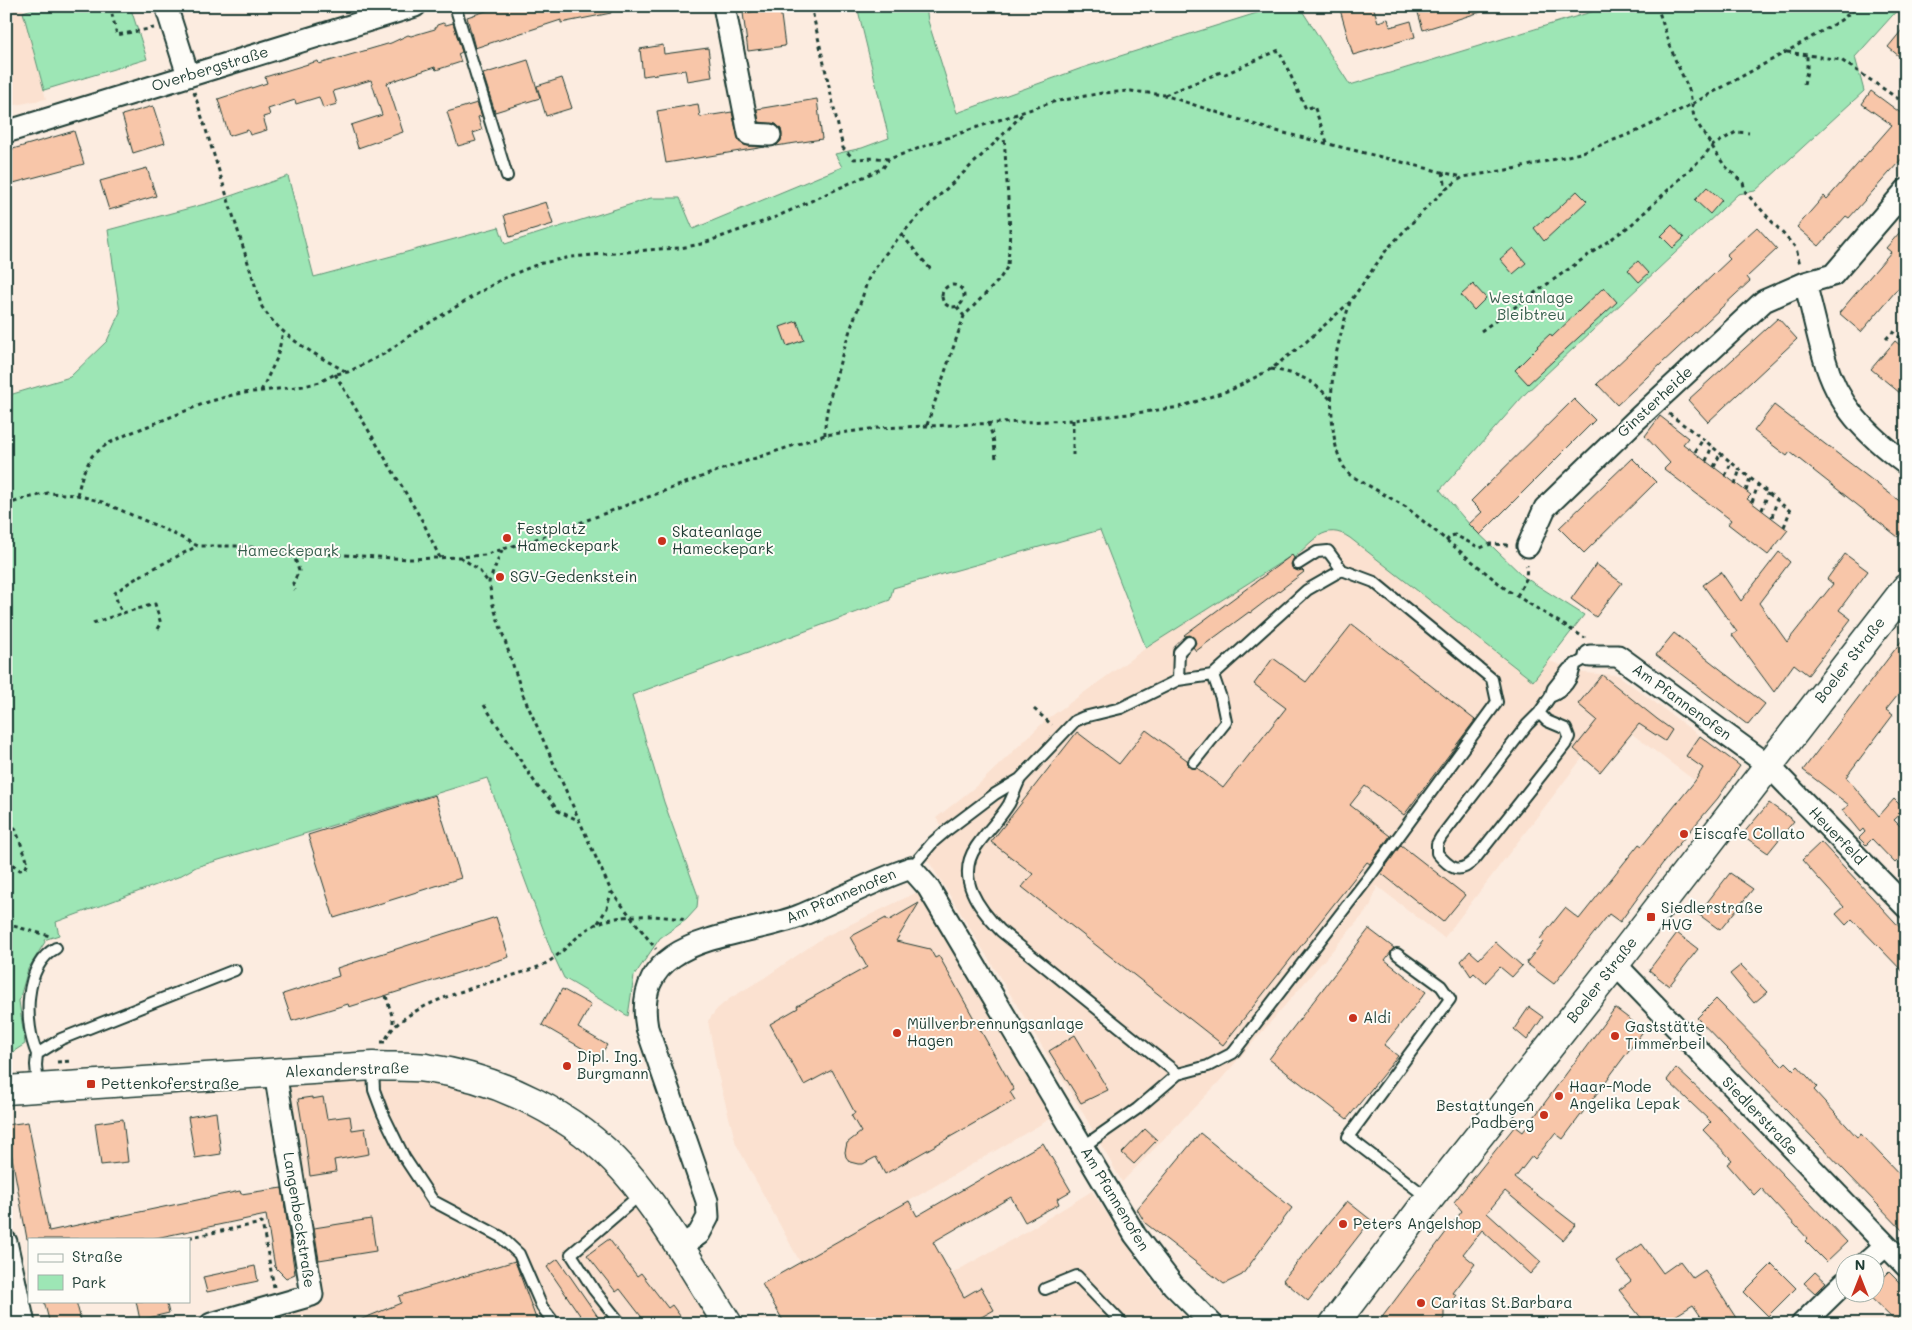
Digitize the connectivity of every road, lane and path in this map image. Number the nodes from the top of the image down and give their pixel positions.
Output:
1 (110, 6) edge
2 (415, 6) edge
3 (455, 6) edge
4 (724, 6) edge
5 (811, 6) edge
6 (1657, 6) edge
7 (1858, 6) edge
8 (169, 15) edge
9 (1786, 52) junction
10 (1806, 54) junction
11 (188, 75) junction
12 (1804, 84) dead end
13 (1164, 95) junction
14 (1692, 104) junction
15 (1906, 104) edge
16 (1023, 113) junction
17 (6, 132) edge
18 (1749, 133) dead end
19 (770, 135) dead end
20 (1004, 135) junction
21 (1328, 145) junction
22 (1712, 146) junction
23 (890, 159) junction
24 (1442, 172) junction
25 (507, 176) dead end
26 (1463, 177) junction
27 (1446, 189) junction
28 (1906, 190) edge
29 (902, 235) junction
30 (932, 271) dead end
31 (1805, 283) junction
32 (1350, 302) junction
33 (957, 307) junction
34 (964, 316) junction
35 (1481, 330) dead end
36 (283, 332) junction
37 (1886, 338) dead end
38 (1906, 342) edge
39 (1271, 369) junction
40 (348, 372) junction
41 (335, 374) junction
42 (261, 391) junction
43 (1330, 399) junction
44 (1654, 403) junction
45 (1073, 420) junction
46 (988, 423) junction
47 (927, 425) junction
48 (825, 435) junction
49 (1703, 439) junction
50 (1712, 446) junction
51 (1695, 452) dead end
52 (1720, 453) junction
53 (1073, 455) dead end
54 (996, 458) dead end
55 (1706, 461) dead end
56 (1731, 463) junction
57 (1906, 464) edge
58 (1714, 466) dead end
59 (1740, 470) junction
60 (1725, 476) dead end
61 (1750, 478) junction
62 (1735, 484) dead end
63 (1758, 485) junction
64 (1746, 491) dead end
65 (1768, 493) junction
66 (77, 495) junction
67 (1777, 500) junction
68 (1752, 502) dead end
69 (6, 505) edge
70 (1762, 510) dead end
71 (1772, 517) dead end
72 (1784, 527) dead end
73 (1446, 541) junction
74 (198, 546) junction
75 (1528, 546) joint
76 (502, 550) junction
77 (292, 552) junction
78 (460, 557) junction
79 (440, 558) junction
80 (1298, 564) dead end
81 (1342, 570) junction
82 (1526, 579) dead end
83 (489, 582) junction
84 (1906, 588) edge
85 (295, 590) dead end
86 (1517, 596) junction
87 (123, 613) junction
88 (93, 623) dead end
89 (158, 629) dead end
90 (1189, 642) dead end
91 (1583, 660) junction
92 (1213, 674) junction
93 (1178, 680) junction
94 (484, 705) dead end
95 (1034, 709) dead end
96 (1539, 713) junction
97 (1064, 731) junction
98 (1194, 762) dead end
99 (1768, 766) junction
100 (1020, 779) junction
101 (580, 821) junction
102 (6, 828) edge
103 (6, 859) edge
104 (14, 866) junction
105 (911, 868) junction
106 (6, 873) edge
107 (611, 891) junction
108 (1906, 907) edge
109 (632, 917) junction
110 (686, 920) dead end
111 (6, 924) edge
112 (598, 924) junction
113 (52, 937) dead end
114 (56, 948) dead end
115 (1397, 954) dead end
116 (668, 959) junction
117 (1615, 964) junction
118 (235, 970) dead end
119 (386, 996) dead end
120 (392, 1027) junction
121 (38, 1054) junction
122 (373, 1054) junction
123 (275, 1072) junction
124 (1178, 1074) junction
125 (38, 1088) junction
126 (6, 1090) edge
127 (1084, 1146) junction
128 (642, 1193) junction
129 (1429, 1199) junction
130 (186, 1238) edge
131 (6, 1242) edge
132 (1885, 1246) junction
133 (679, 1248) junction
134 (1878, 1252) edge
135 (1906, 1266) edge
136 (1045, 1289) dead end
137 (1834, 1294) edge
138 (278, 1304) junction
139 (24, 1324) edge
140 (211, 1324) edge
141 (555, 1324) edge
142 (621, 1324) edge
143 (728, 1324) edge
144 (1123, 1324) edge
145 (1212, 1324) edge
146 (1334, 1324) edge
147 (1802, 1324) edge

1 - 8 path
2 - 11 street, Overbergstraße
3 - 25 lane
4 - 19 street
5 - 23 path
6 - 14 path
7 - 9 path
8 - 11 street
9 - 10 path
9 - 14 path
10 - 12 path
10 - 15 path
11 - 17 street, Overbergstraße
11 - 36 path
13 - 16 path
13 - 21 path
13 - 21 path
14 - 22 path
14 - 26 path
16 - 20 path
16 - 23 path
18 - 22 path
20 - 29 path
20 - 34 path
21 - 24 path
22 - 31 path
22 - 35 path
23 - 40 path
24 - 26 path
24 - 27 path
26 - 27 path
27 - 32 path
28 - 31 street, Ginsterheide
29 - 30 path
29 - 48 path
31 - 44 street, Ginsterheide
31 - 57 street
32 - 39 path
32 - 43 path
33 - 33 path
33 - 34 path
34 - 47 path
36 - 40 path
36 - 42 path
37 - 38 path
39 - 43 path
39 - 45 path
40 - 41 path
41 - 42 path
41 - 79 path
42 - 66 path
43 - 73 path
44 - 49 path
44 - 75 street, Ginsterheide
45 - 46 path
45 - 53 path
46 - 47 path
46 - 54 path
47 - 48 path
48 - 76 path
49 - 50 path
49 - 51 path
50 - 52 path
50 - 55 path
52 - 56 path
52 - 58 path
56 - 59 path
56 - 60 path
59 - 61 path
59 - 62 path
61 - 63 path
61 - 64 path
63 - 65 path
63 - 68 path
65 - 67 path
65 - 70 path
66 - 69 path
66 - 74 path
67 - 71 path
67 - 72 path
73 - 75 path
73 - 86 path
74 - 77 path
74 - 87 path
76 - 78 path
76 - 83 path
77 - 79 path
77 - 85 path
78 - 79 path
78 - 83 path
80 - 81 lane
81 - 92 lane
81 - 124 lane
82 - 86 path
83 - 101 path
84 - 99 street, Boeler Straße
86 - 91 path
87 - 88 path
87 - 89 path
90 - 93 lane
91 - 96 lane
91 - 99 street, Am Pfannenofen
92 - 93 lane
92 - 98 lane
93 - 97 lane
94 - 101 path
95 - 97 path
96 - 96 lane
97 - 100 lane
99 - 108 street, Heuerfeld
99 - 117 street, Boeler Straße
100 - 105 lane
100 - 124 lane
101 - 107 path
102 - 104 path
103 - 104 path
104 - 106 path
105 - 116 street, Am Pfannenofen
105 - 127 street, Am Pfannenofen
107 - 109 path
107 - 112 path
109 - 110 path
109 - 112 path
109 - 116 path
111 - 113 path
112 - 120 path
114 - 121 lane
115 - 129 lane
116 - 133 street, Am Pfannenofen
117 - 129 street, Boeler Straße
117 - 132 street, Siedlerstraße
118 - 121 lane
119 - 120 path
120 - 122 path
121 - 125 lane
122 - 123 street, Alexanderstraße
122 - 128 street, Alexanderstraße
122 - 141 lane
123 - 125 street, Alexanderstraße
123 - 138 street, Langenbeckstraße
124 - 127 lane
125 - 126 street, Alexanderstraße
127 - 145 street, Am Pfannenofen
128 - 133 street, Alexanderstraße
128 - 142 lane
129 - 146 street, Boeler Straße
130 - 138 path
131 - 139 street
132 - 134 street
132 - 135 street, Siedlerstraße
133 - 143 street, Alexanderstraße
136 - 144 lane
137 - 147 street
138 - 140 street, Langenbeckstraße

